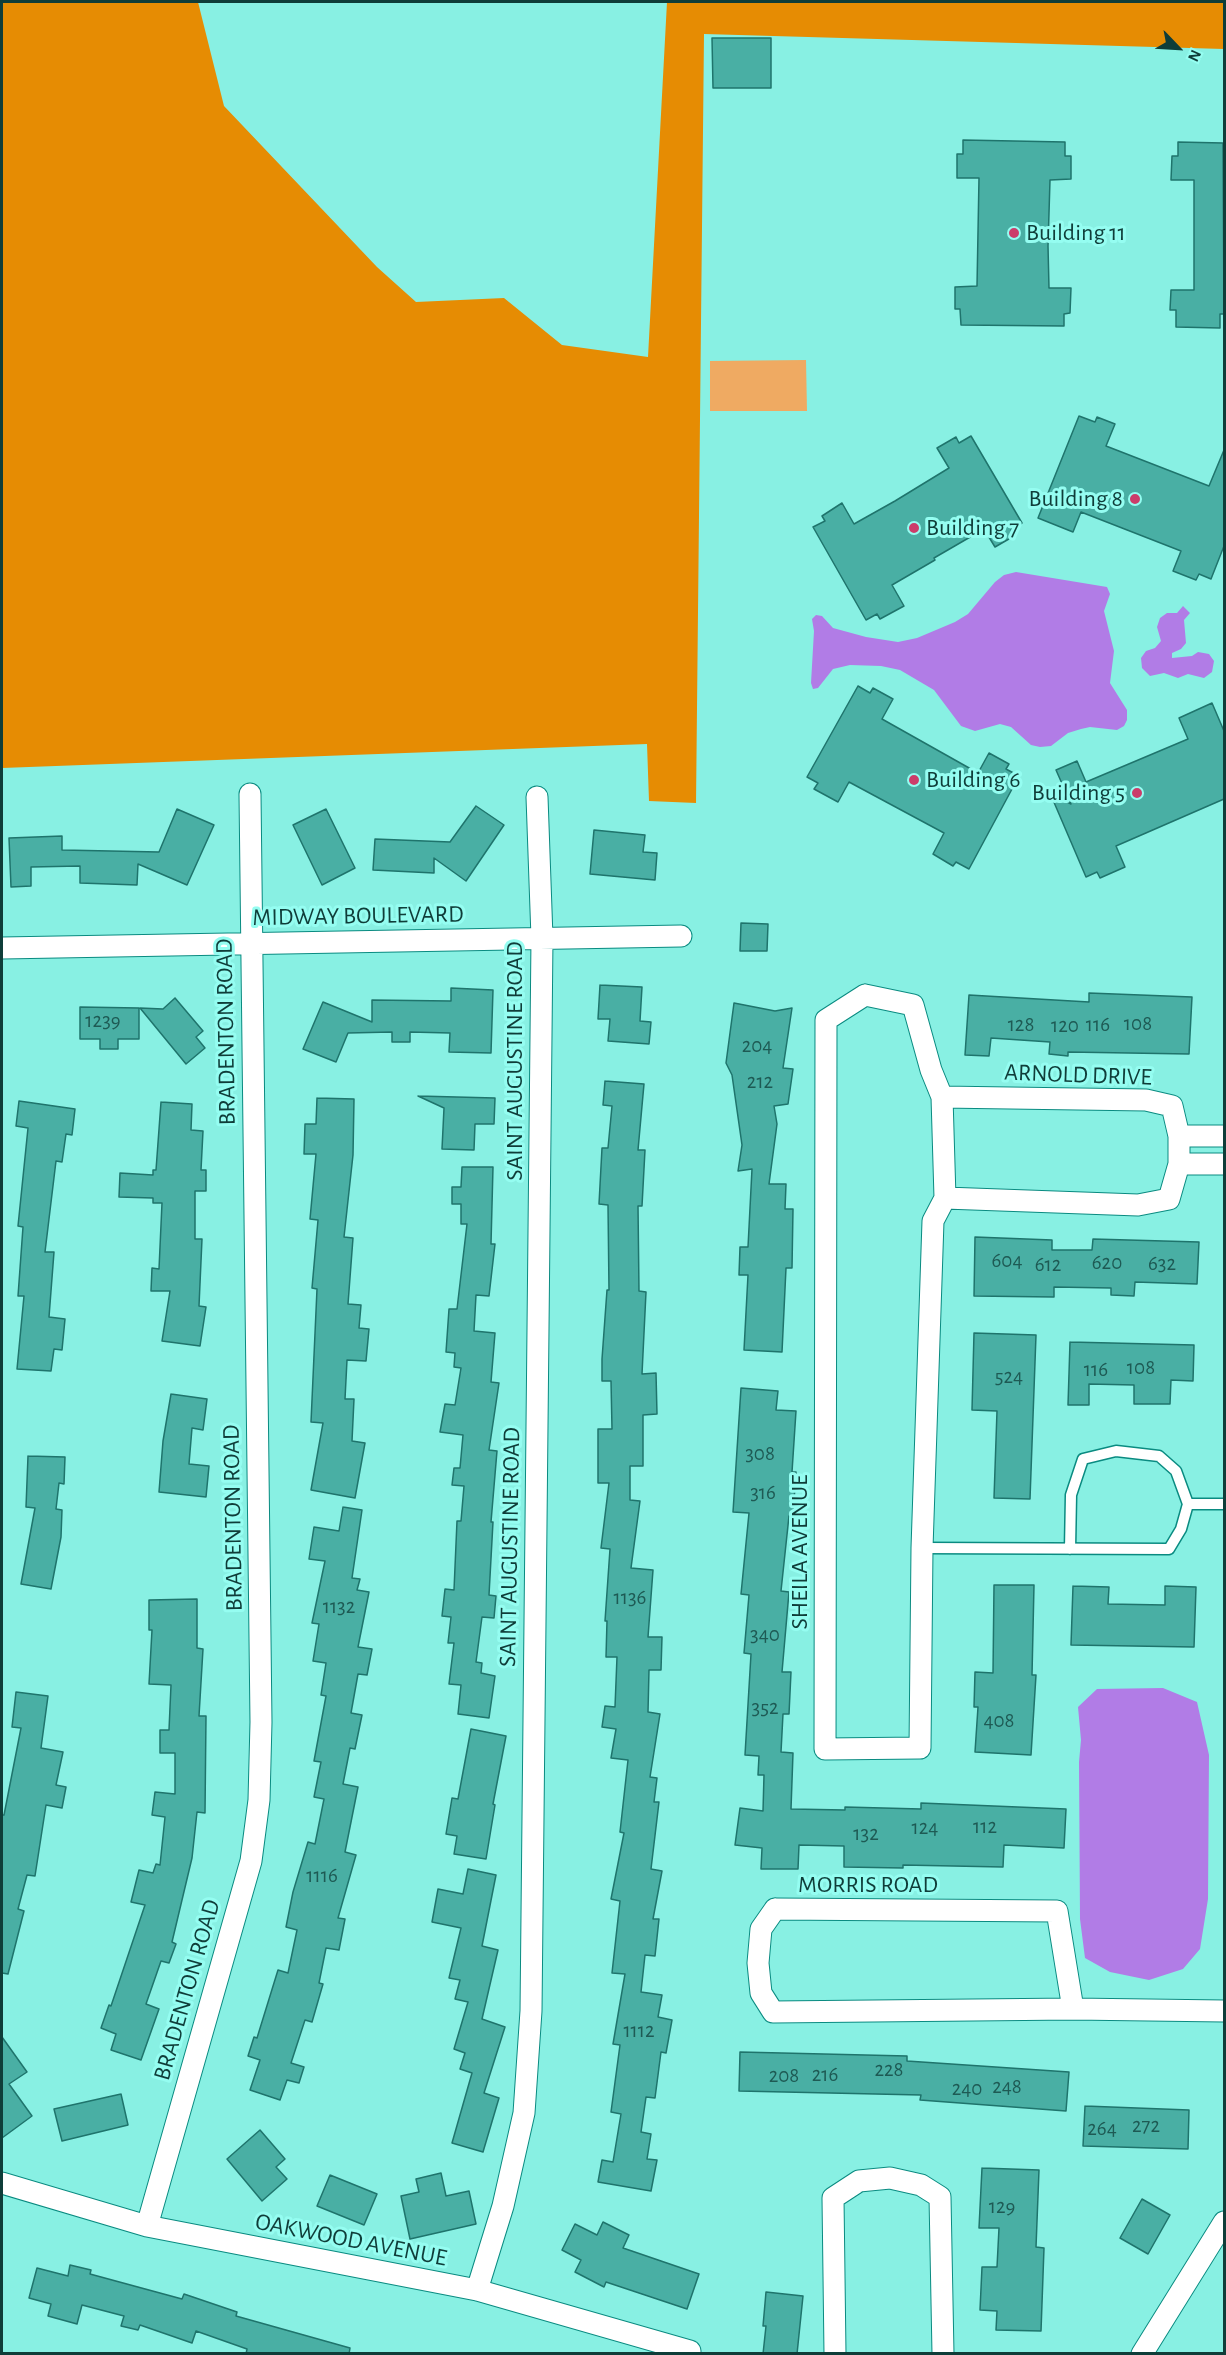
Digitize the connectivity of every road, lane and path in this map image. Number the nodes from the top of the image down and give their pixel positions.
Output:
1 (250, 794) dead end
2 (537, 797) dead end
3 (681, 936) dead end
4 (542, 938) junction
5 (250, 944) junction
6 (2, 948) edge
7 (942, 1097) junction
8 (1179, 1136) junction
9 (1224, 1136) edge
10 (1179, 1164) junction
11 (1224, 1164) edge
12 (945, 1198) junction
13 (1188, 1504) junction
14 (1224, 1504) edge
15 (922, 1548) junction
16 (1070, 1549) junction
17 (1073, 2009) junction
18 (1224, 2011) edge
19 (2, 2184) edge
20 (1224, 2222) edge
21 (147, 2226) junction
22 (477, 2290) junction
23 (690, 2351) dead end
24 (835, 2354) edge
25 (943, 2354) edge
26 (1142, 2354) edge

1 - 5 street, BRADENTON ROAD
2 - 4 street, SAINT AUGUSTINE ROAD
3 - 4 street, MIDWAY BOULEVARD
4 - 5 street, MIDWAY BOULEVARD
4 - 22 street, SAINT AUGUSTINE ROAD
5 - 6 street, MIDWAY BOULEVARD
5 - 21 street, BRADENTON ROAD
7 - 8 street, ARNOLD DRIVE
7 - 12 street, SHEILA AVENUE
7 - 15 street, SHEILA AVENUE
8 - 9 street
8 - 10 street
10 - 11 street
10 - 12 street
12 - 15 street
13 - 14 lane
13 - 16 lane
13 - 16 lane
15 - 16 lane
17 - 17 street, MORRIS ROAD
17 - 18 street, MORRIS ROAD
19 - 21 street, OAKWOOD AVENUE
20 - 26 street
21 - 22 street, OAKWOOD AVENUE
22 - 23 street, OAKWOOD AVENUE
24 - 25 street

